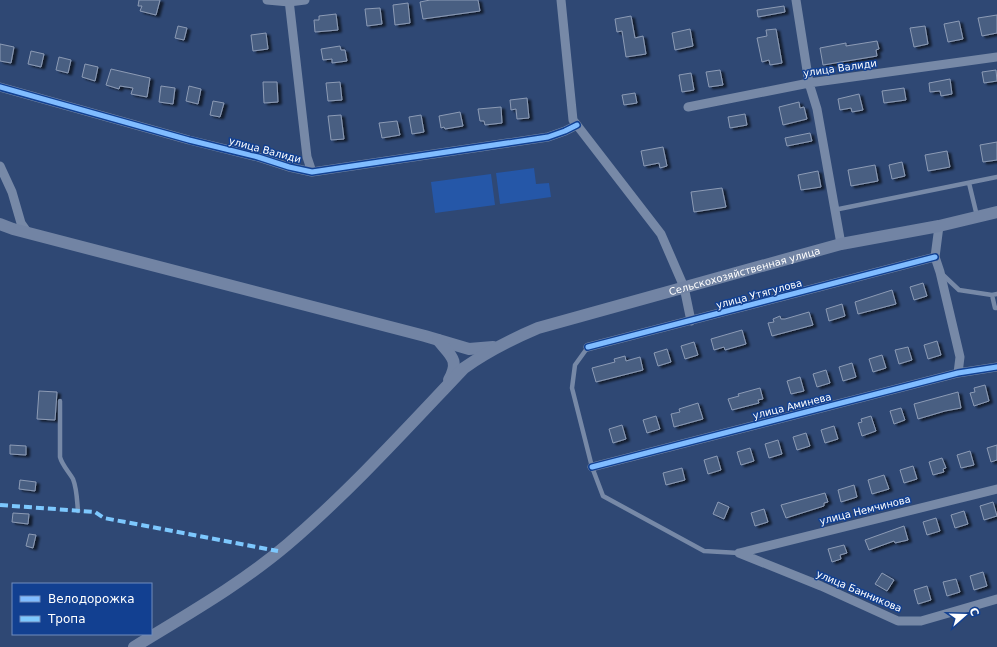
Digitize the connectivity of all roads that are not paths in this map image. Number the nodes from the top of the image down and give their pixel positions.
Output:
1 (267, 0) edge
2 (305, 0) edge
3 (561, 0) edge
4 (796, 0) edge
5 (289, 1) edge
6 (997, 57) edge
7 (809, 83) junction
8 (0, 87) edge
9 (688, 107) dead end
10 (577, 125) junction
11 (0, 166) edge
12 (312, 172) junction
13 (997, 177) edge
14 (969, 183) junction
15 (834, 210) junction
16 (997, 212) edge
17 (977, 217) junction
18 (0, 224) edge
19 (938, 226) junction
20 (28, 233) junction
21 (841, 244) junction
22 (935, 257) junction
23 (940, 272) junction
24 (684, 287) junction
25 (995, 294) edge
26 (997, 308) edge
27 (690, 321) junction
28 (438, 340) junction
29 (496, 347) junction
30 (588, 347) joint
31 (997, 367) edge
32 (958, 373) junction
33 (444, 390) junction
34 (60, 401) dead end
35 (592, 467) junction
36 (997, 489) edge
37 (78, 511) dead end
38 (739, 552) junction
39 (997, 599) edge
40 (134, 647) edge

1 - 5 street
2 - 5 street
3 - 10 street
4 - 7 street
5 - 12 street
6 - 7 street, улица Валиди
7 - 9 street, улица Валиди
7 - 15 street
8 - 12 street, улица Валиди
10 - 12 street, улица Валиди
10 - 24 street
11 - 20 street
13 - 14 lane
14 - 15 lane
14 - 17 lane
15 - 21 street
16 - 17 main road, Сельскохозяйственная улица
17 - 19 main road, Сельскохозяйственная улица
18 - 20 main road
19 - 21 main road, Сельскохозяйственная улица
19 - 22 street
20 - 28 main road
21 - 24 main road, Сельскохозяйственная улица
22 - 23 street
22 - 27 street, улица Утягулова
23 - 25 lane
23 - 32 street
24 - 27 street
24 - 29 main road, Сельскохозяйственная улица
25 - 26 lane
27 - 30 street, улица Утягулова
28 - 29 main road
28 - 33 main road
29 - 33 main road
30 - 35 lane
31 - 32 street, улица Аминева
32 - 35 street, улица Аминева
33 - 40 main road
34 - 37 lane
35 - 38 lane
36 - 38 street, улица Немчинова
38 - 39 street, улица Банникова

